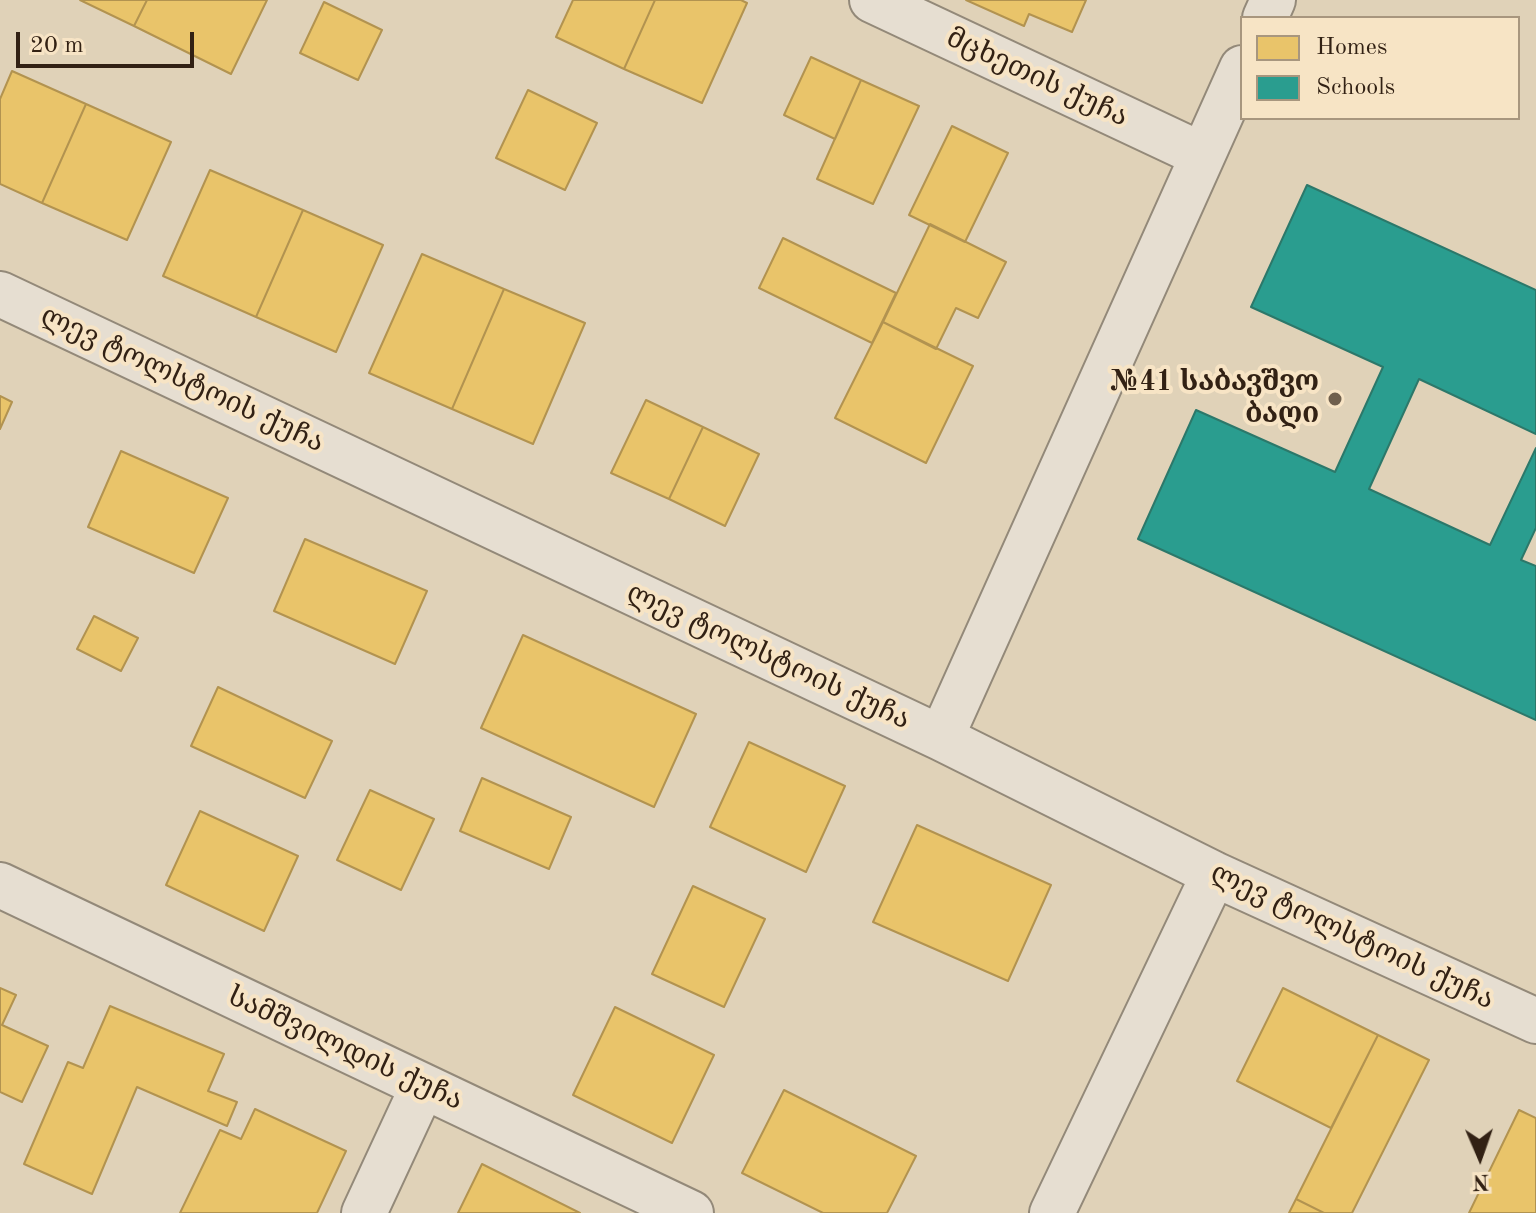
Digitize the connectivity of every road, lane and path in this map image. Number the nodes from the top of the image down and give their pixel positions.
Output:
1 (872, 0) edge
2 (1240, 72) edge
3 (1202, 155) junction
4 (0, 294) edge
5 (941, 738) junction
6 (1214, 874) junction
7 (0, 885) edge
8 (1536, 1021) edge
9 (423, 1086) junction
10 (364, 1213) edge
11 (691, 1213) edge
12 (1052, 1213) edge

1 - 3 street, მცხეთის ქუჩა
2 - 3 street
3 - 5 street
4 - 5 street, ლევ ტოლსტოის ქუჩა
5 - 6 street, ლევ ტოლსტოის ქუჩა
6 - 8 street, ლევ ტოლსტოის ქუჩა
6 - 12 street
7 - 9 street, სამშვილდის ქუჩა
9 - 10 street
9 - 11 street, სამშვილდის ქუჩა

